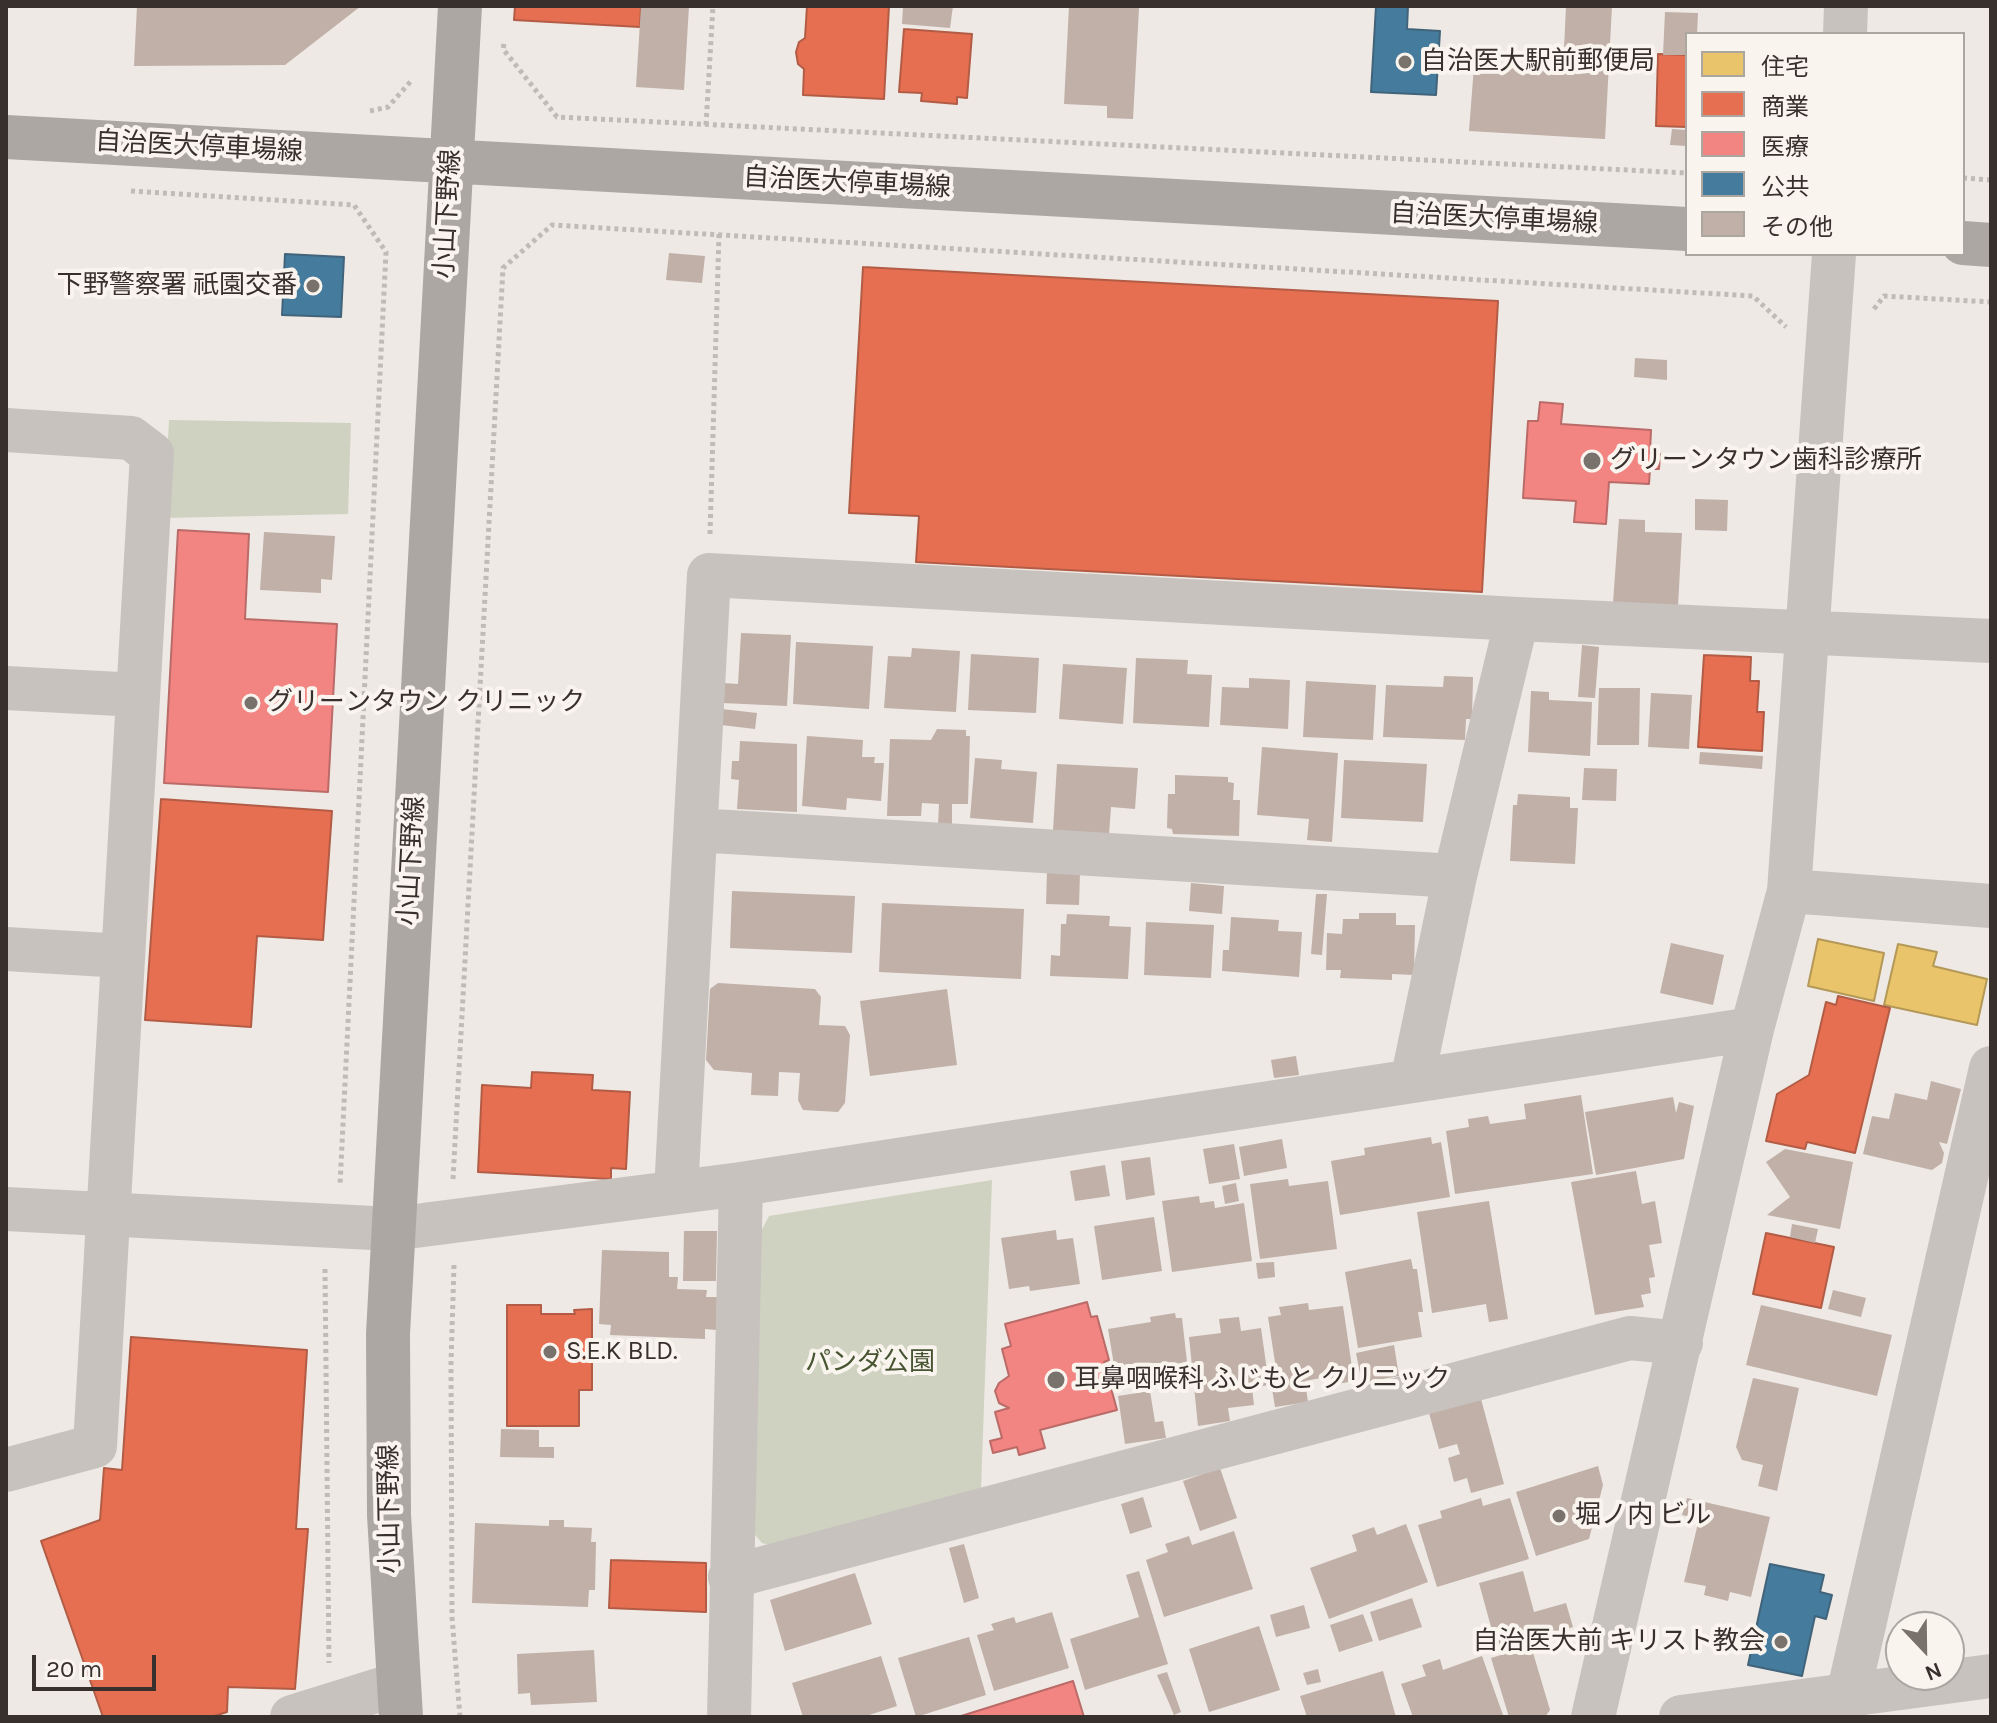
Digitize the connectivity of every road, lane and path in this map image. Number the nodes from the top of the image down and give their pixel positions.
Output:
1 (460, 6) edge
2 (713, 6) edge
3 (1846, 6) edge
4 (1845, 32) edge
5 (503, 49) dead end
6 (415, 70) dead end
7 (362, 113) dead end
8 (706, 125) junction
9 (6, 137) edge
10 (451, 161) junction
11 (1685, 173) edge
12 (1965, 178) edge
13 (1991, 180) edge
14 (117, 190) dead end
15 (1685, 229) edge
16 (719, 234) junction
17 (1965, 243) edge
18 (1991, 245) edge
19 (1834, 256) edge
20 (1753, 296) dead end
21 (1991, 302) edge
22 (1868, 317) dead end
23 (6, 430) edge
24 (709, 575) junction
25 (1517, 619) junction
26 (1810, 631) junction
27 (1991, 641) edge
28 (6, 688) edge
29 (138, 695) junction
30 (696, 830) junction
31 (1455, 876) junction
32 (1789, 891) junction
33 (1991, 906) edge
34 (6, 949) edge
35 (123, 956) junction
36 (1752, 1029) junction
37 (1991, 1068) edge
38 (1412, 1081) junction
39 (741, 1184) junction
40 (676, 1192) junction
41 (6, 1209) edge
42 (108, 1215) junction
43 (451, 1221) junction
44 (334, 1226) junction
45 (392, 1229) junction
46 (1681, 1343) junction
47 (6, 1470) edge
48 (730, 1577) junction
49 (1991, 1676) edge
50 (399, 1700) edge
51 (1846, 1706) edge
52 (311, 1711) edge
53 (460, 1717) edge
54 (729, 1717) edge
55 (1593, 1717) edge
56 (1681, 1717) edge

1 - 10 main road, 小山下野線
2 - 8 path
3 - 4 street
5 - 8 path
6 - 7 path
8 - 11 path
9 - 10 main road, 自治医大停車場線
10 - 15 main road, 自治医大停車場線
10 - 45 main road, 小山下野線
12 - 13 path
14 - 44 path
16 - 20 path
16 - 24 path
16 - 43 path
17 - 18 main road
19 - 26 street
21 - 22 path
23 - 29 street
24 - 25 street
24 - 30 street
25 - 26 street
25 - 31 street
26 - 27 street
26 - 32 street
28 - 29 street
29 - 35 street
30 - 31 street
30 - 40 street
31 - 38 street
32 - 33 street
32 - 36 street
34 - 35 street
35 - 42 street
36 - 38 street
36 - 46 street
37 - 51 street
38 - 39 street
39 - 40 street
39 - 48 street
40 - 43 street
41 - 42 street
42 - 44 street
42 - 47 street
43 - 45 street
43 - 53 path
44 - 45 street
44 - 52 path
45 - 50 main road, 小山下野線
46 - 48 street
46 - 55 street
48 - 54 street
49 - 51 street
50 - 52 street
51 - 56 street

